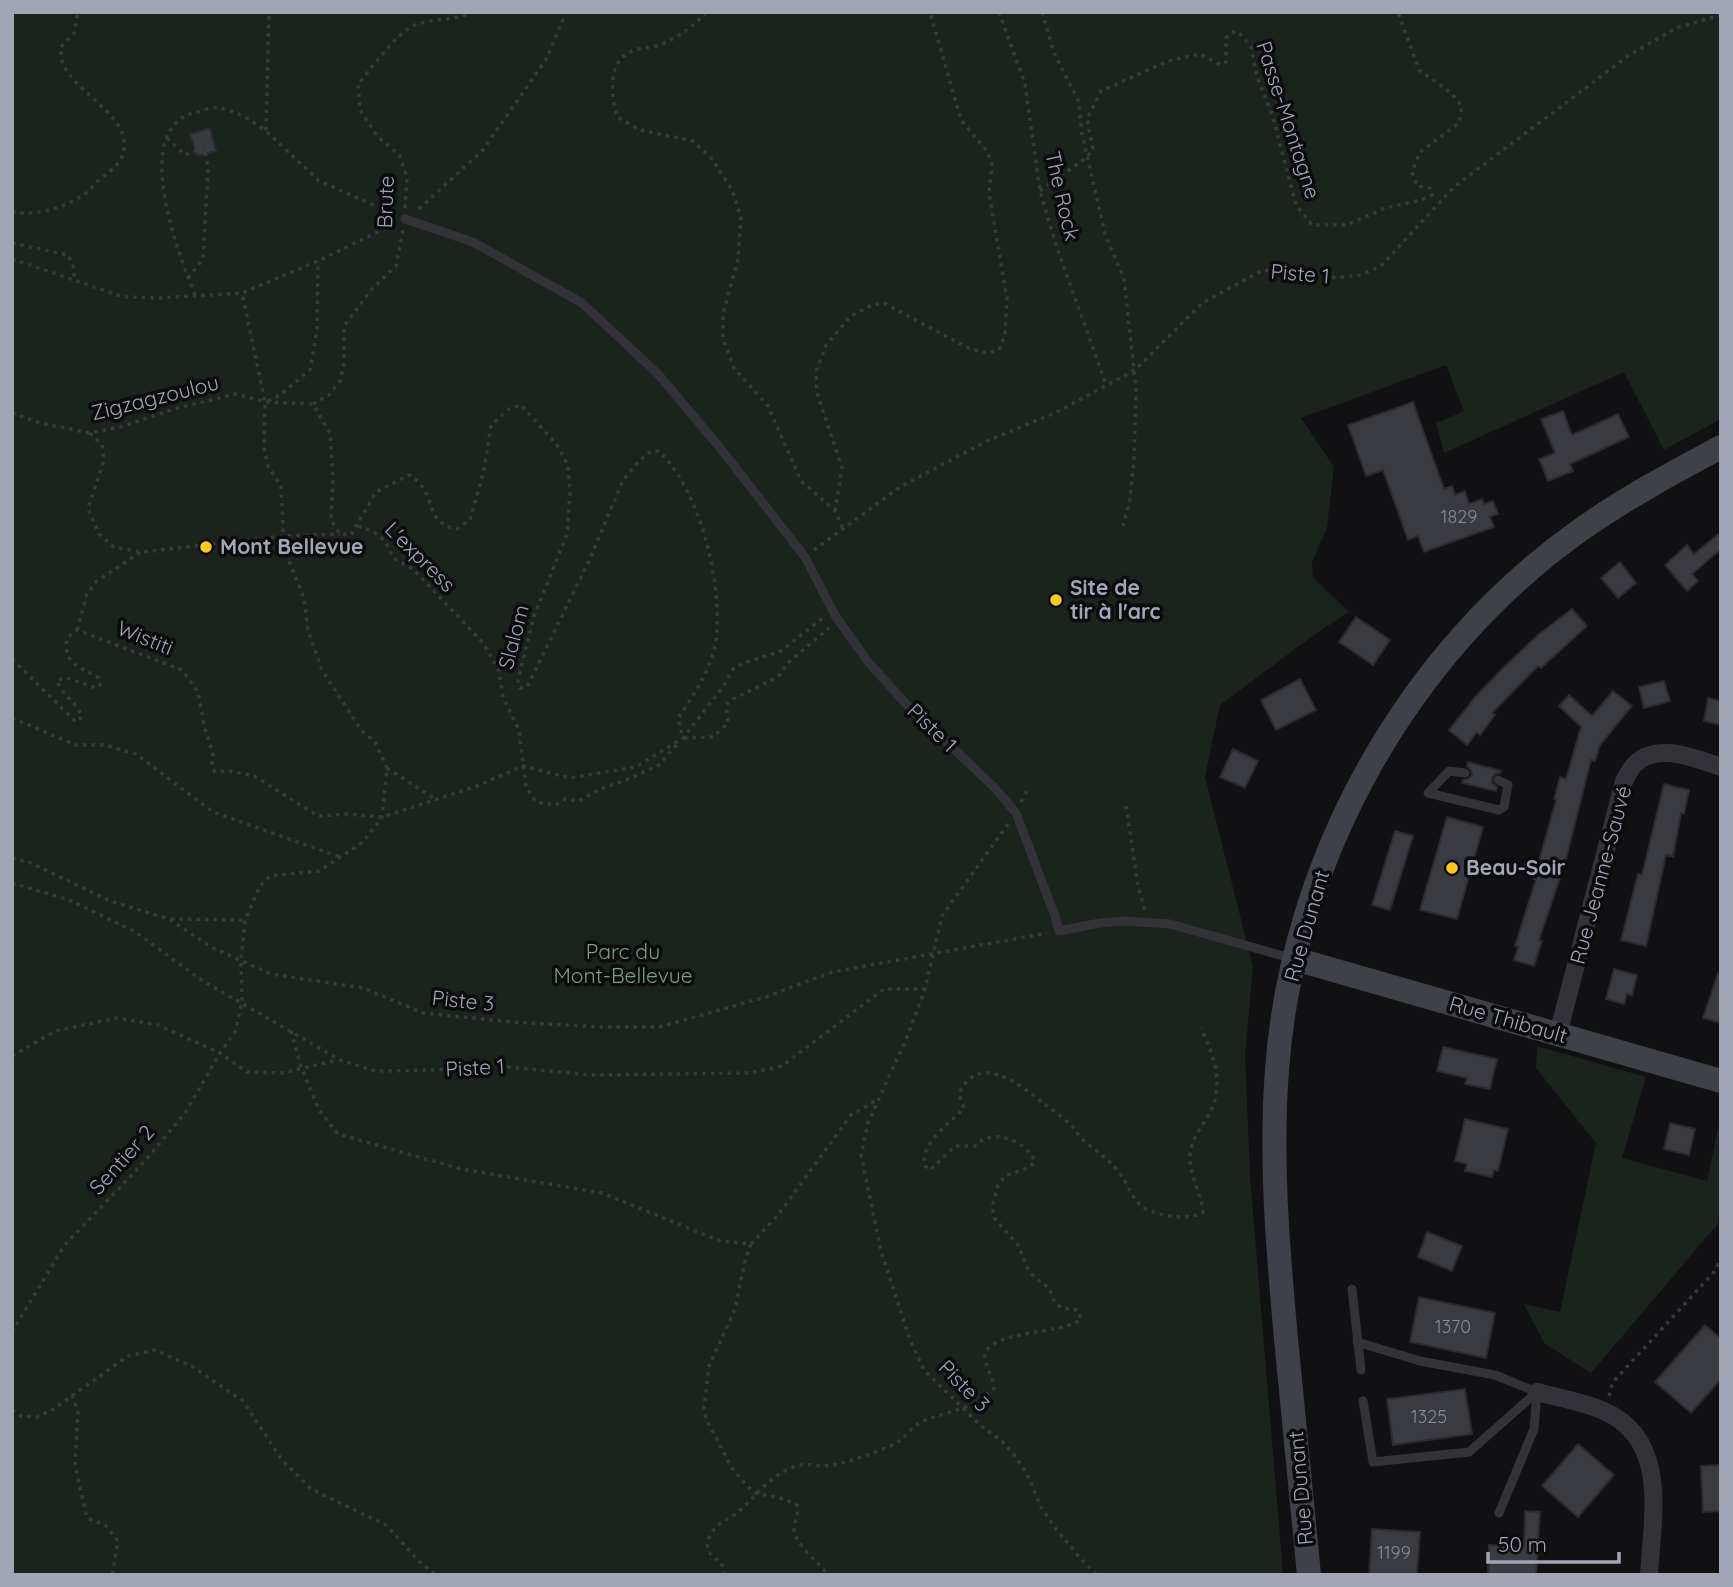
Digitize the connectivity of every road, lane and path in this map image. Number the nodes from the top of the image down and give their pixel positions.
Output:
1 (78, 12) edge
2 (269, 12) edge
3 (473, 12) edge
4 (566, 12) edge
5 (706, 12) edge
6 (930, 12) edge
7 (999, 12) edge
8 (1042, 12) edge
9 (1398, 12) edge
10 (1721, 15) edge
11 (266, 131) junction
12 (202, 135) dead end
13 (167, 138) junction
14 (205, 147) junction
15 (1087, 157) junction
16 (1040, 191) junction
17 (12, 211) edge
18 (405, 219) junction
19 (12, 243) edge
20 (12, 258) edge
21 (318, 261) junction
22 (188, 278) junction
23 (74, 280) junction
24 (242, 293) junction
25 (195, 295) junction
26 (1135, 370) junction
27 (1106, 384) junction
28 (265, 402) junction
29 (313, 404) junction
30 (12, 413) edge
31 (90, 433) junction
32 (1721, 447) edge
33 (835, 511) junction
34 (358, 526) junction
35 (1123, 526) dead end
36 (843, 528) junction
37 (340, 534) junction
38 (284, 536) junction
39 (142, 552) junction
40 (805, 556) junction
41 (836, 617) junction
42 (77, 630) junction
43 (12, 659) edge
44 (12, 718) edge
45 (682, 738) junction
46 (523, 766) junction
47 (1721, 767) edge
48 (387, 768) junction
49 (1465, 773) dead end
50 (1499, 780) dead end
51 (435, 799) junction
52 (1126, 806) dead end
53 (1016, 813) junction
54 (382, 817) junction
55 (12, 858) edge
56 (340, 858) junction
57 (12, 883) edge
58 (169, 919) junction
59 (245, 920) junction
60 (1149, 922) junction
61 (1056, 932) dead end
62 (932, 953) junction
63 (1295, 959) junction
64 (241, 960) junction
65 (925, 989) junction
66 (242, 1002) junction
67 (1201, 1028) dead end
68 (291, 1030) junction
69 (1558, 1034) junction
70 (220, 1053) junction
71 (12, 1056) edge
72 (340, 1060) junction
73 (300, 1067) junction
74 (1721, 1081) edge
75 (879, 1100) junction
76 (751, 1244) junction
77 (1721, 1258) edge
78 (1352, 1289) dead end
79 (12, 1332) edge
80 (1357, 1342) junction
81 (1361, 1370) dead end
82 (1537, 1392) junction
83 (72, 1395) junction
84 (1363, 1401) dead end
85 (963, 1409) junction
86 (12, 1410) edge
87 (1605, 1412) junction
88 (756, 1493) junction
89 (1499, 1513) dead end
90 (112, 1575) edge
91 (436, 1575) edge
92 (725, 1575) edge
93 (829, 1575) edge
94 (1097, 1575) edge
95 (1309, 1575) edge
96 (1649, 1575) edge

1 - 17 path
2 - 11 path
3 - 18 path, Brute
4 - 18 path
5 - 33 path
6 - 33 path
7 - 16 path, The Rock
8 - 15 path
9 - 15 path, Passe-Montagne
10 - 26 path, Piste 1
11 - 13 path
11 - 18 path
12 - 14 path
13 - 14 path
13 - 22 path
14 - 22 path
15 - 16 path
15 - 26 path, Passe-Montagne
16 - 27 path, The Rock
18 - 21 path
18 - 29 path, Brute
18 - 40 lane
19 - 23 path
20 - 23 path
21 - 24 path
21 - 28 path
22 - 25 path
23 - 25 path
24 - 25 path
24 - 28 path
26 - 27 path, Piste 1
26 - 35 path, Passe-Montagne
27 - 36 path, Piste 1
28 - 29 path
28 - 31 path, Zigzagzoulou
28 - 38 path
29 - 37 path
30 - 31 path, Zigzagzoulou
31 - 39 path
32 - 63 street, Rue Dunant
33 - 36 path
34 - 37 path
34 - 45 path, Slalom
34 - 46 path, L'express
36 - 40 path, Piste 1
37 - 38 path
38 - 39 path
38 - 48 path
39 - 42 path
40 - 41 lane, Piste 1
41 - 45 path
41 - 45 path
41 - 53 lane, Piste 1
42 - 43 path
42 - 54 path, Wistiti
44 - 56 path
45 - 46 path
45 - 46 path, L'express
46 - 51 path
47 - 69 street, Rue Jeanne-Sauvé
48 - 51 path
48 - 54 path
49 - 50 lane
51 - 54 path
52 - 60 path
53 - 60 lane, Piste 1
53 - 62 path
54 - 56 path
55 - 58 path, Piste 3
56 - 59 path, Sentier 2
57 - 66 path, Piste 1
58 - 59 path
58 - 64 path, Piste 3
59 - 64 path, Sentier 2
60 - 63 lane
61 - 62 path, Piste 3
62 - 64 path, Piste 3
62 - 65 path
63 - 69 street, Rue Thibault
63 - 95 street, Rue Dunant
64 - 66 path, Sentier 2
65 - 72 path, Piste 1
65 - 75 path, Piste 3
66 - 68 path, Piste 1
66 - 70 path, Sentier 2
67 - 85 path
68 - 72 path, Piste 1
68 - 73 path
69 - 74 street, Rue Thibault
70 - 71 path
70 - 73 path
70 - 79 path, Sentier 2
72 - 73 path
73 - 76 path
75 - 76 path
75 - 85 path, Piste 3
76 - 88 path
77 - 87 path
78 - 80 lane
80 - 81 lane
80 - 82 lane
82 - 84 lane
82 - 87 street
82 - 89 lane
83 - 86 path
83 - 90 path
83 - 91 path
85 - 88 path
85 - 94 path, Piste 3
87 - 96 street
88 - 92 path
88 - 93 path

